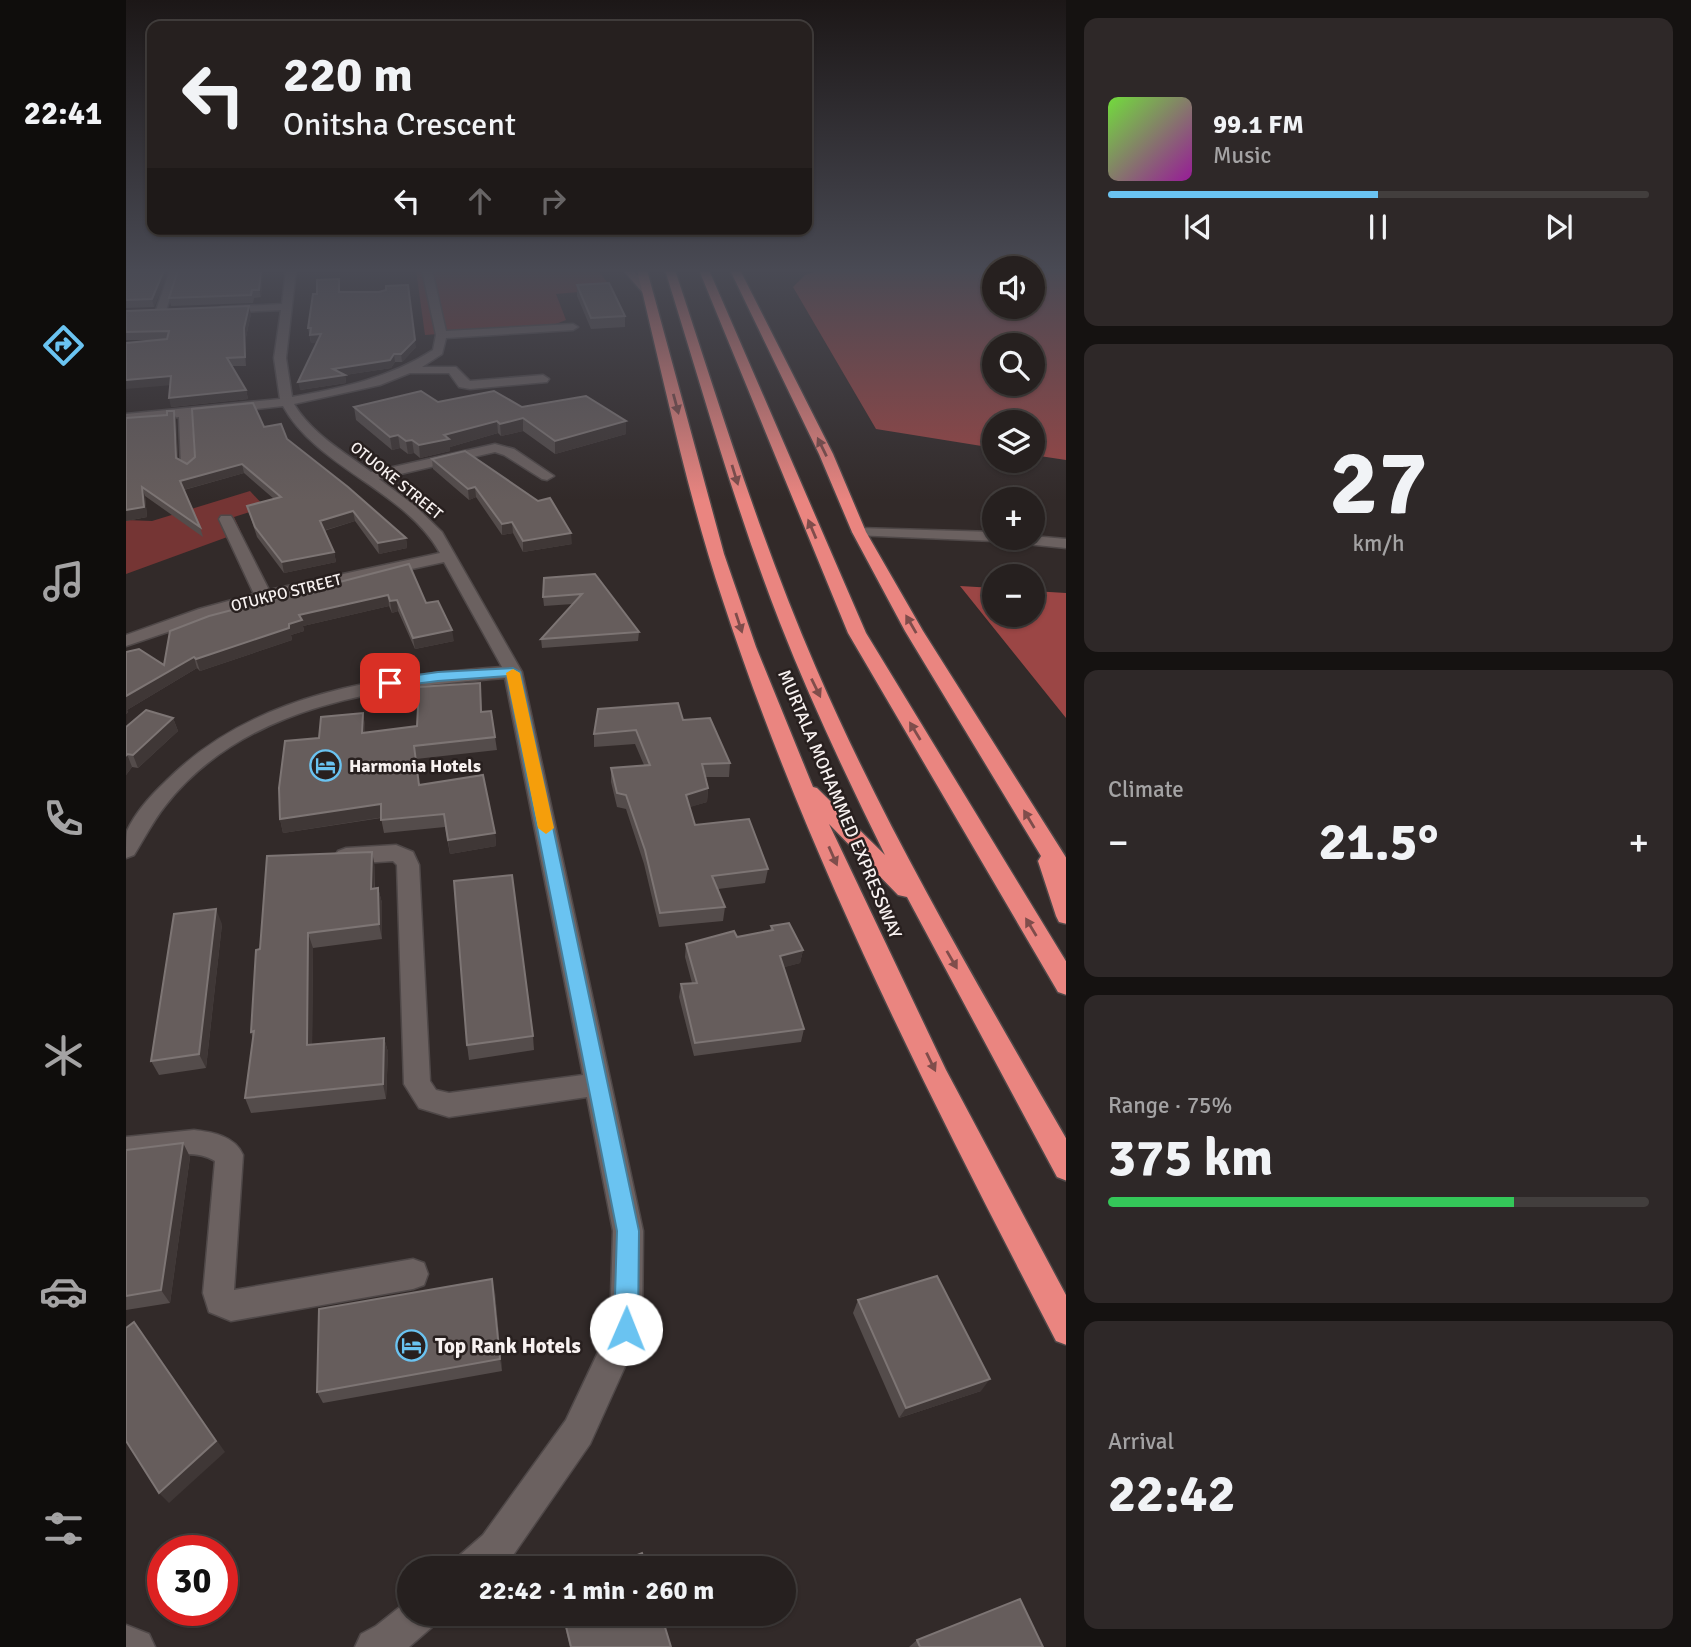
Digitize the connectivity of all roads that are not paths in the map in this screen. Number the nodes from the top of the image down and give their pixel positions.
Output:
1 (281, 347) edge
2 (439, 347) edge
3 (662, 347) edge
4 (695, 347) edge
5 (736, 347) edge
6 (773, 347) edge
7 (409, 371) junction
8 (543, 379) dead end
9 (286, 400) junction
10 (185, 412) junction
11 (126, 418) edge
12 (188, 467) edge
13 (547, 476) dead end
14 (368, 477) junction
15 (226, 519) dead end
16 (859, 532) junction
17 (982, 537) edge
18 (450, 556) junction
19 (264, 595) junction
20 (126, 642) edge
21 (513, 672) junction
22 (801, 785) junction
23 (1044, 844) junction
24 (126, 850) edge
25 (328, 857) edge
26 (1066, 876) edge
27 (918, 901) junction
28 (1066, 916) edge
29 (1066, 985) edge
30 (600, 1084) junction
31 (126, 1150) edge
32 (1066, 1168) edge
33 (413, 1274) dead end
34 (1066, 1330) edge
35 (487, 1556) edge
36 (405, 1626) edge
37 (126, 1644) edge
38 (136, 1647) edge
39 (374, 1647) edge

1 - 9 street
2 - 7 street
3 -> 22 highway, MURTALA MOHAMMED EXPRESSWAY
4 -> 27 highway, MURTALA MOHAMMED EXPRESSWAY
29 -> 5 highway
16 -> 6 highway
7 - 8 street
7 - 9 street
9 - 10 street
9 - 14 street, OTUOKE STREET
10 - 11 street
10 - 12 street
13 - 14 street
14 - 18 street, OTUOKE STREET
15 - 19 street
16 - 17 street
23 -> 16 highway
18 - 19 street, OTUKPO STREET
18 - 21 street, OTUOKE STREET
19 - 20 street, OTUKPO STREET
21 - 24 street
21 - 30 street, OTUOKE STREET
22 - 27 highway
22 -> 34 highway, MURTALA MOHAMMED EXPRESSWAY
23 - 26 highway
23 - 28 highway
25 - 30 street
27 -> 32 highway, MURTALA MOHAMMED EXPRESSWAY
30 - 35 street, OTUOKE STREET
31 - 33 street
36 - 39 street
37 - 38 street

